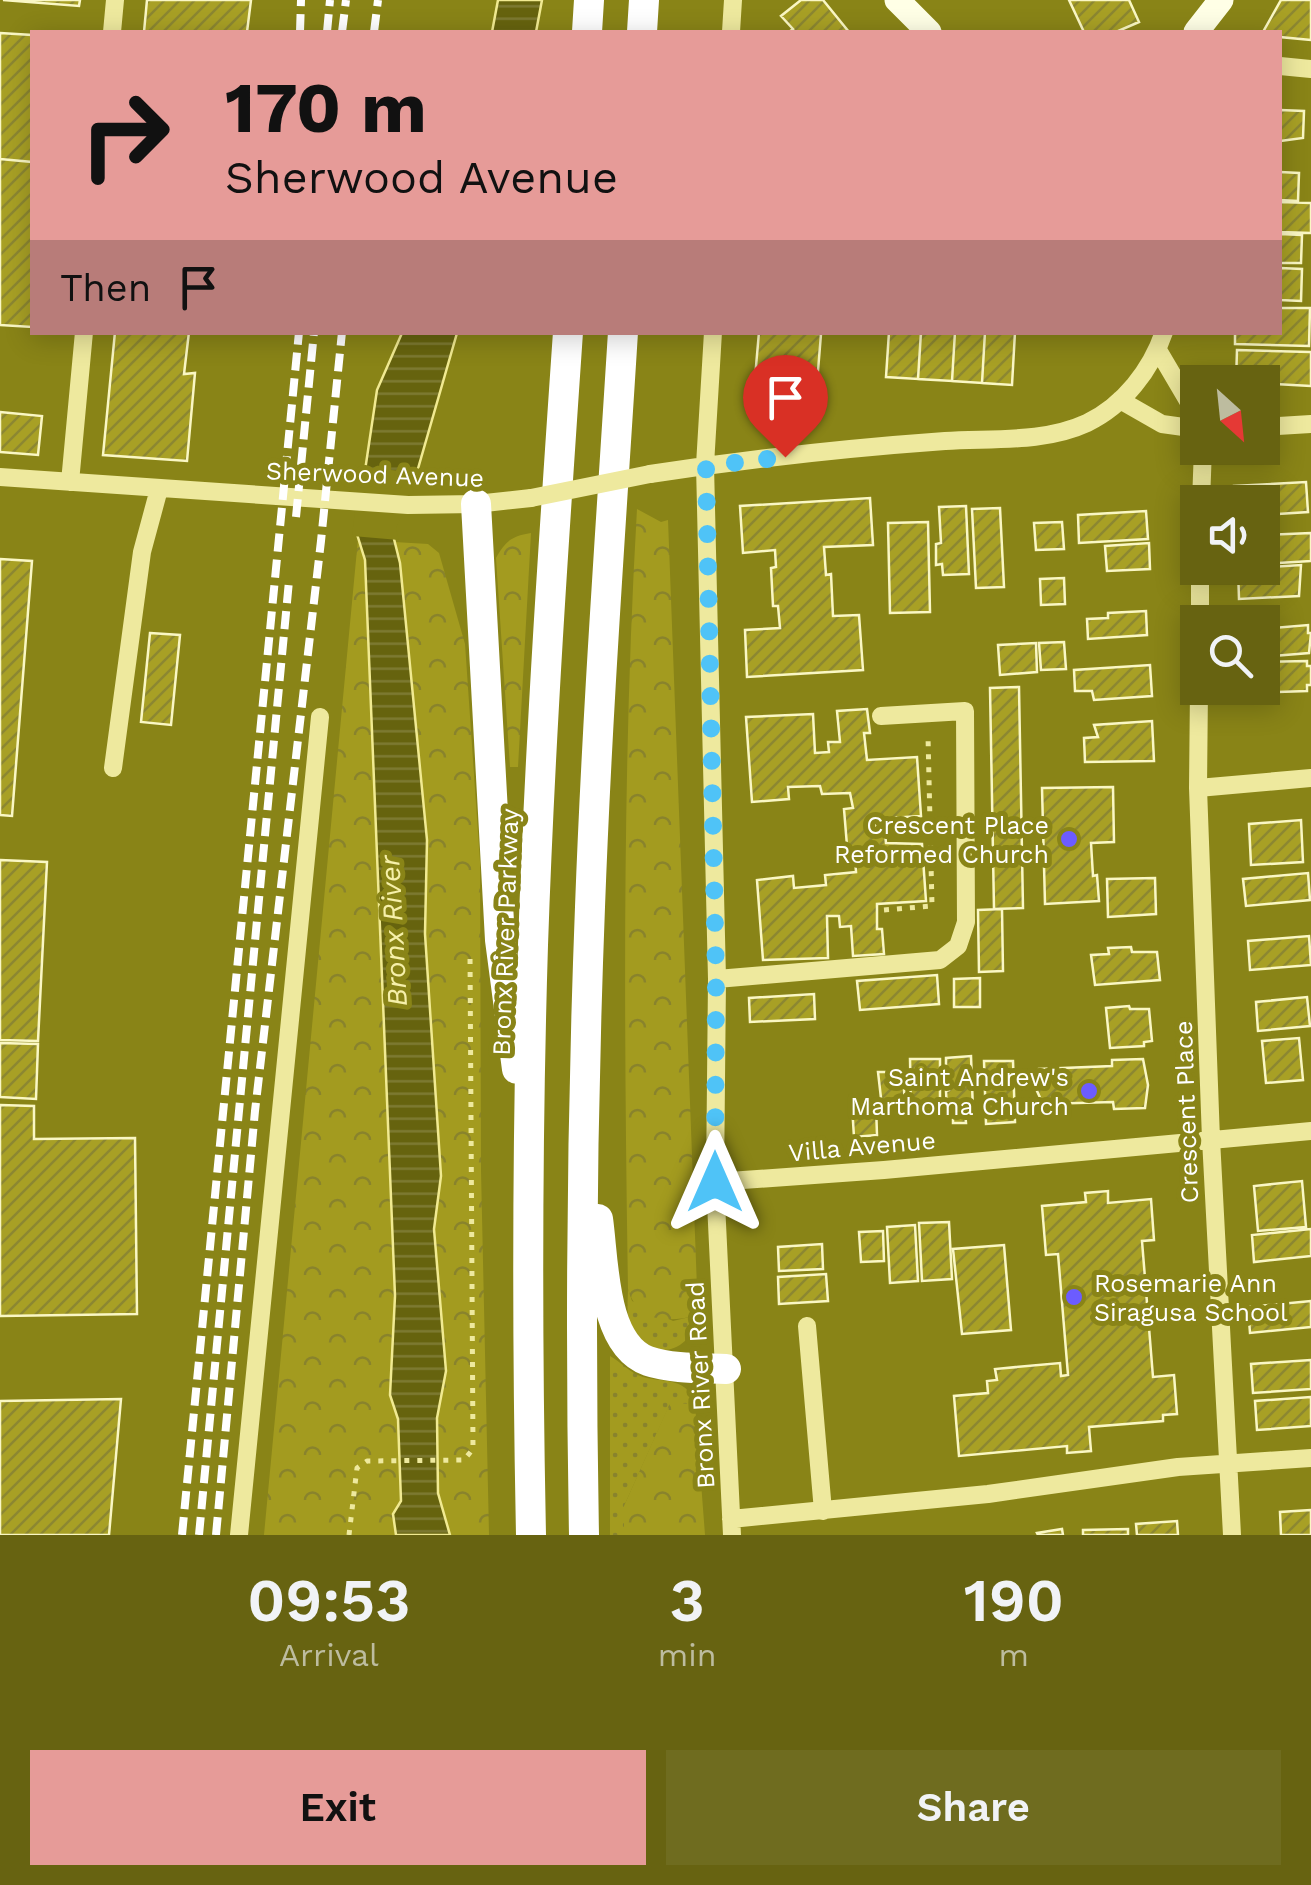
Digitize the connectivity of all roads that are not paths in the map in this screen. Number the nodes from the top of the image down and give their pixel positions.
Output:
1 (115, 0) edge
2 (589, 0) edge
3 (644, 0) edge
4 (733, 0) edge
5 (897, 0) edge
6 (112, 30) edge
7 (587, 30) edge
8 (642, 30) edge
9 (731, 30) edge
10 (927, 30) edge
11 (1282, 66) edge
12 (1311, 69) edge
13 (84, 335) edge
14 (568, 335) edge
15 (622, 335) edge
16 (713, 335) edge
17 (1161, 341) edge
18 (1180, 381) edge
19 (1120, 400) junction
20 (1311, 424) edge
21 (1280, 426) edge
22 (1180, 427) edge
23 (706, 466) junction
24 (0, 477) edge
25 (70, 482) junction
26 (159, 489) junction
27 (476, 504) junction
28 (1199, 705) edge
29 (881, 716) dead end
30 (320, 717) dead end
31 (113, 768) dead end
32 (1311, 778) edge
33 (1198, 788) junction
34 (716, 979) junction
35 (584, 1118) junction
36 (1311, 1131) edge
37 (529, 1139) junction
38 (1211, 1139) junction
39 (715, 1182) junction
40 (807, 1326) dead end
41 (726, 1369) junction
42 (1311, 1458) edge
43 (1228, 1466) junction
44 (823, 1511) junction
45 (731, 1527) edge
46 (239, 1535) edge
47 (531, 1535) edge
48 (584, 1535) edge
49 (1232, 1535) edge

1 - 6 street
2 - 7 highway
3 - 8 highway
4 - 9 street
5 - 10 main road
11 - 12 street
13 - 25 street
14 - 37 highway, Bronx River Parkway
15 - 35 highway
16 - 23 street, Bronx River Road
17 - 18 street
17 - 19 street
19 - 22 street
19 - 23 street, Sherwood Avenue
20 - 21 street
23 - 27 street, Sherwood Avenue, bridge
23 - 34 street, Bronx River Road
24 - 25 street, Sherwood Avenue
25 - 26 street, Sherwood Avenue
26 - 27 street, Sherwood Avenue
26 - 31 street
27 - 37 highway
28 - 33 street, Crescent Place
29 - 34 street
30 - 46 street
32 - 33 street
33 - 38 street, Crescent Place
34 - 39 street, Bronx River Road
35 - 41 highway
35 - 48 highway
36 - 38 street, Villa Avenue
37 - 47 highway, Bronx River Parkway
38 - 39 street, Villa Avenue
38 - 43 street, Crescent Place
39 - 41 street, Bronx River Road
40 - 44 street
41 - 45 street, Bronx River Road
42 - 43 street
43 - 44 street
43 - 49 street, Crescent Place
44 - 45 street

